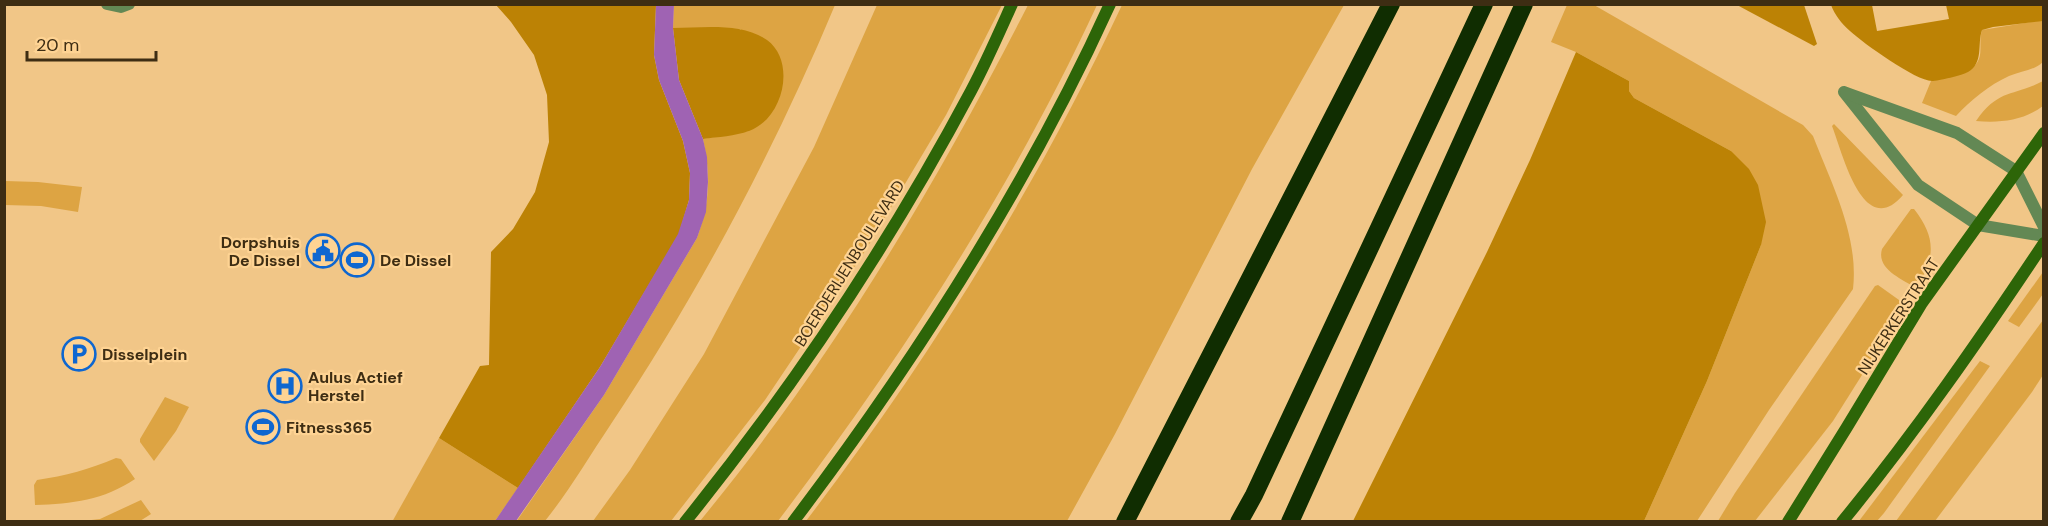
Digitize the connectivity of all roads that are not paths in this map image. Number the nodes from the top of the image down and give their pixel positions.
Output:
1 (107, 4) edge
2 (129, 4) edge
3 (1012, 4) edge
4 (1110, 4) edge
5 (1391, 4) edge
6 (1484, 4) edge
7 (1524, 4) edge
8 (2043, 133) edge
9 (2016, 171) junction
10 (1978, 225) junction
11 (2043, 227) edge
12 (2043, 236) edge
13 (2043, 243) edge
14 (685, 522) edge
15 (793, 522) edge
16 (1125, 522) edge
17 (1239, 522) edge
18 (1290, 522) edge
19 (1788, 522) edge
20 (1842, 522) edge

1 - 2 street
3 - 14 main road, BOERDERIJENBOULEVARD
4 - 15 main road
5 - 16 highway
6 - 17 highway
7 - 18 highway
8 - 9 main road, NIJKERKERSTRAAT
9 - 10 main road, NIJKERKERSTRAAT
9 - 10 street
9 - 11 street
10 - 12 street
10 - 19 main road, NIJKERKERSTRAAT
13 - 20 main road

